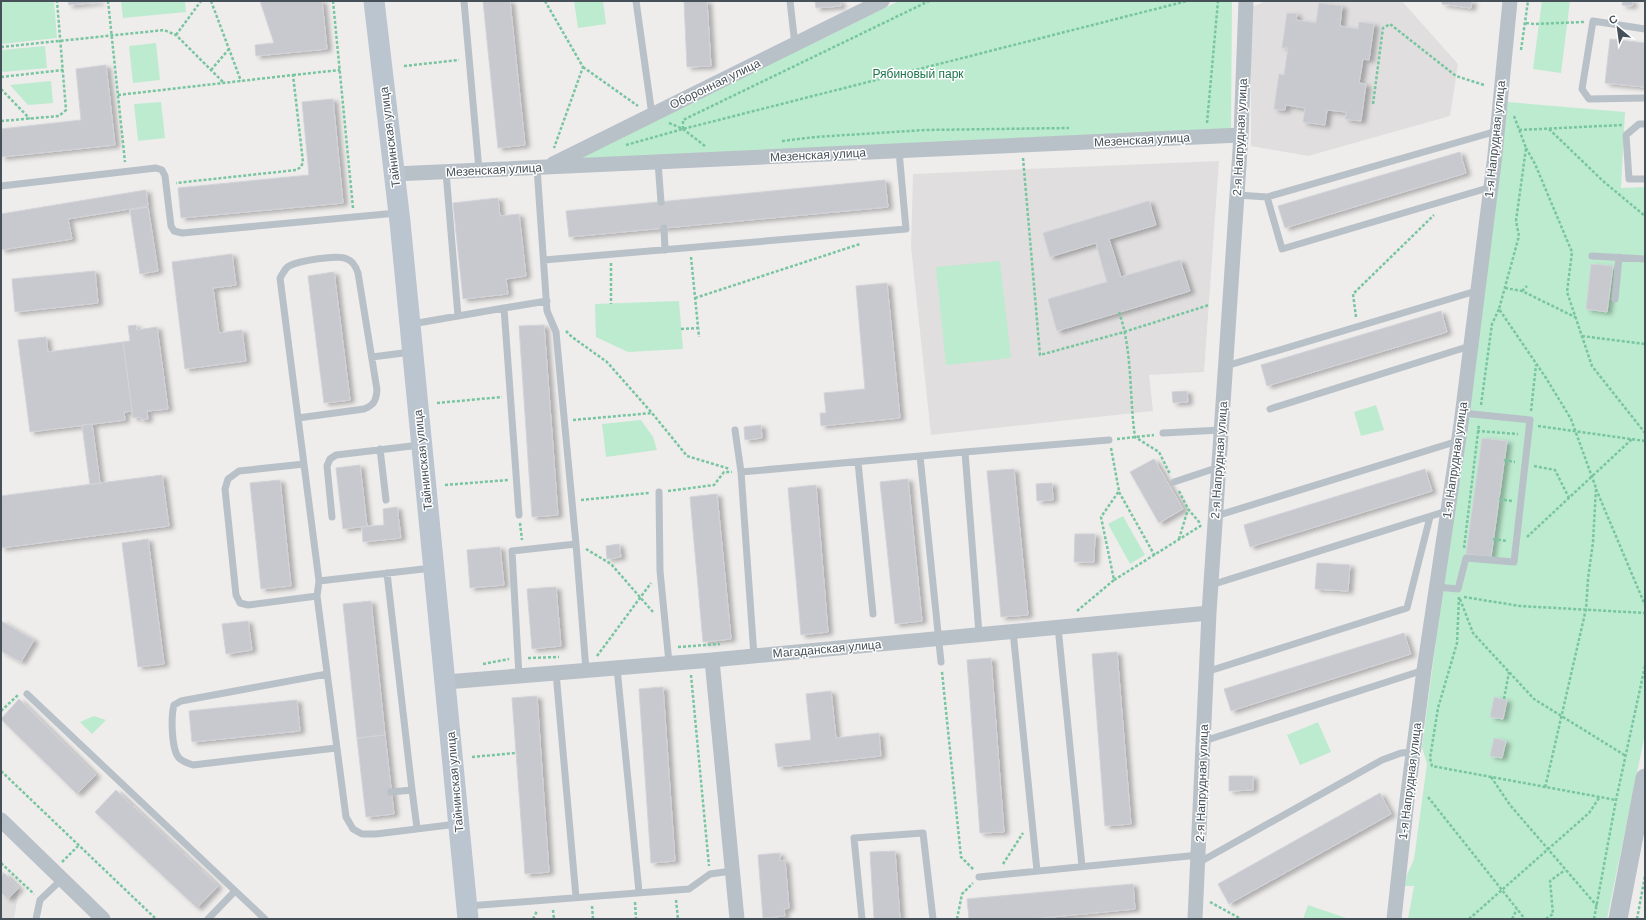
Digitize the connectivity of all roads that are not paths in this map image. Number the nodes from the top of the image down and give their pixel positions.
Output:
1 (374, 1) edge
2 (464, 1) edge
3 (636, 1) edge
4 (790, 1) edge
5 (882, 1) edge
6 (1246, 1) edge
7 (1510, 1) edge
8 (1645, 29) edge
9 (795, 45) junction
10 (1645, 98) edge
11 (652, 115) junction
12 (1642, 124) edge
13 (1497, 131) junction
14 (1241, 135) junction
15 (899, 151) junction
16 (658, 162) junction
17 (542, 167) junction
18 (479, 170) junction
19 (446, 172) junction
20 (394, 174) junction
21 (1645, 179) edge
22 (1, 186) edge
23 (1491, 187) junction
24 (1237, 195) junction
25 (1267, 197) junction
26 (661, 202) dead end
27 (399, 213) junction
28 (664, 228) dead end
29 (665, 250) junction
30 (1592, 256) dead end
31 (1619, 257) junction
32 (1645, 259) edge
33 (544, 260) junction
34 (1476, 291) junction
35 (1615, 299) dead end
36 (547, 301) junction
37 (504, 308) junction
38 (458, 316) junction
39 (410, 325) junction
40 (1471, 346) junction
41 (412, 352) junction
42 (372, 357) junction
43 (1225, 366) junction
44 (1270, 410) dead end
45 (1462, 413) junction
46 (298, 418) junction
47 (735, 430) dead end
48 (1221, 430) junction
49 (1163, 434) road end
50 (1459, 437) junction
51 (1109, 440) road end
52 (422, 445) junction
53 (380, 449) junction
54 (965, 452) junction
55 (920, 456) junction
56 (858, 462) junction
57 (304, 464) junction
58 (1219, 467) junction
59 (741, 472) junction
60 (1174, 482) road end
61 (659, 492) dead end
62 (386, 500) dead end
63 (1448, 510) junction
64 (520, 515) road end
65 (1216, 516) junction
66 (332, 517) dead end
67 (1430, 517) junction
68 (576, 544) junction
69 (434, 568) junction
70 (387, 573) junction
71 (319, 581) junction
72 (1211, 585) junction
73 (1437, 587) junction
74 (317, 596) junction
75 (1209, 613) junction
76 (873, 614) dead end
77 (1058, 627) junction
78 (1013, 631) junction
79 (979, 634) junction
80 (938, 638) junction
81 (754, 656) junction
82 (712, 660) junction
83 (941, 662) road end
84 (669, 663) junction
85 (617, 668) junction
86 (586, 670) junction
87 (1424, 670) junction
88 (1206, 672) junction
89 (556, 673) junction
90 (327, 674) junction
91 (519, 676) junction
92 (446, 682) junction
93 (27, 694) road end
94 (1204, 741) junction
95 (336, 748) junction
96 (1413, 752) junction
97 (1645, 778) edge
98 (412, 790) junction
99 (391, 792) dead end
100 (1642, 810) edge
101 (1, 820) edge
102 (459, 824) junction
103 (417, 828) junction
104 (1199, 859) junction
105 (1082, 866) junction
106 (732, 871) junction
107 (1037, 871) junction
108 (979, 876) road end
109 (61, 880) junction
110 (235, 891) junction
111 (637, 893) junction
112 (576, 897) junction
113 (467, 912) edge
114 (36, 919) edge
115 (103, 919) edge
116 (208, 919) edge
117 (265, 919) edge
118 (737, 919) edge
119 (862, 919) edge
120 (933, 919) edge
121 (1196, 919) edge
122 (1394, 919) edge
123 (1618, 919) edge

1 - 20 main road, Тайнинская улица
2 - 18 lane
3 - 11 lane
4 - 9 lane
5 - 9 street, Оборонная улица
6 - 14 street, 2-я Напрудная улица
7 - 13 street, 1-я Напрудная улица
8 - 10 lane
9 - 11 street, Оборонная улица
11 - 17 street, Оборонная улица
12 - 21 lane
13 - 23 street, 1-я Напрудная улица
13 - 25 lane
14 - 15 street, Мезенская улица
14 - 24 street, 2-я Напрудная улица
15 - 16 street, Мезенская улица
15 - 29 lane
16 - 17 street, Мезенская улица
16 - 26 lane
17 - 18 street, Мезенская улица
17 - 33 lane
18 - 19 street, Мезенская улица
19 - 20 street, Мезенская улица
19 - 38 lane
20 - 27 main road, Тайнинская улица
22 - 27 lane
23 - 25 lane
23 - 34 street, 1-я Напрудная улица
24 - 25 lane
24 - 43 street, 2-я Напрудная улица
27 - 39 main road, Тайнинская улица
28 - 29 lane
29 - 33 lane
30 - 31 lane
31 - 32 lane
31 - 35 lane
33 - 36 lane
34 - 40 street, 1-я Напрудная улица
34 - 43 lane
36 - 37 lane
36 - 68 lane
37 - 38 lane
37 - 64 lane
38 - 39 lane
39 - 41 main road, Тайнинская улица
40 - 44 lane
40 - 45 street, 1-я Напрудная улица
41 - 42 lane
41 - 52 main road, Тайнинская улица
42 - 46 lane
42 - 46 lane
43 - 48 street, 2-я Напрудная улица
45 - 50 street, 1-я Напрудная улица
45 - 73 lane
46 - 57 lane
47 - 59 lane
48 - 49 lane
48 - 58 street, 2-я Напрудная улица
50 - 63 street, 1-я Напрудная улица
50 - 65 lane
51 - 54 lane
52 - 53 lane
52 - 69 main road, Тайнинская улица
53 - 62 lane
53 - 66 lane
54 - 55 lane
54 - 79 lane
55 - 56 lane
55 - 80 lane
56 - 59 lane
56 - 76 lane
57 - 71 lane
57 - 74 lane
58 - 60 lane
58 - 65 street, 2-я Напрудная улица
59 - 81 lane
61 - 84 lane
63 - 67 lane
63 - 73 street, 1-я Напрудная улица
65 - 72 street, 2-я Напрудная улица
67 - 72 lane
67 - 88 lane
68 - 86 lane
68 - 91 lane
69 - 70 lane
69 - 92 main road, Тайнинская улица
70 - 71 lane
70 - 98 lane
71 - 74 lane
72 - 75 street, 2-я Напрудная улица
73 - 87 street, 1-я Напрудная улица
74 - 90 lane
75 - 77 street, Магаданская улица
75 - 88 street, 2-я Напрудная улица
77 - 78 street, Магаданская улица
77 - 105 lane
78 - 79 street, Магаданская улица
78 - 107 lane
79 - 80 street, Магаданская улица
80 - 81 street, Магаданская улица
80 - 83 lane
81 - 82 street, Магаданская улица
82 - 84 street, Магаданская улица
82 - 106 street
84 - 85 street, Магаданская улица
85 - 86 street, Магаданская улица
85 - 111 lane
86 - 89 street, Магаданская улица
87 - 94 lane
87 - 96 street, 1-я Напрудная улица
88 - 94 street, 2-я Напрудная улица
89 - 91 street, Магаданская улица
89 - 112 lane
90 - 95 lane
90 - 95 lane
91 - 92 street, Магаданская улица
92 - 102 main road, Тайнинская улица
93 - 110 lane
94 - 104 street, 2-я Напрудная улица
95 - 103 lane
96 - 104 lane
96 - 122 street, 1-я Напрудная улица
97 - 100 street
98 - 99 lane
98 - 103 lane
100 - 123 street
101 - 109 street
102 - 103 lane
102 - 113 main road, Тайнинская улица
104 - 105 lane
104 - 121 street, 2-я Напрудная улица
105 - 107 lane
106 - 111 lane
106 - 118 street
107 - 108 lane
109 - 114 lane
109 - 115 street
110 - 116 lane
110 - 117 lane
111 - 112 lane
112 - 113 lane
119 - 120 lane

